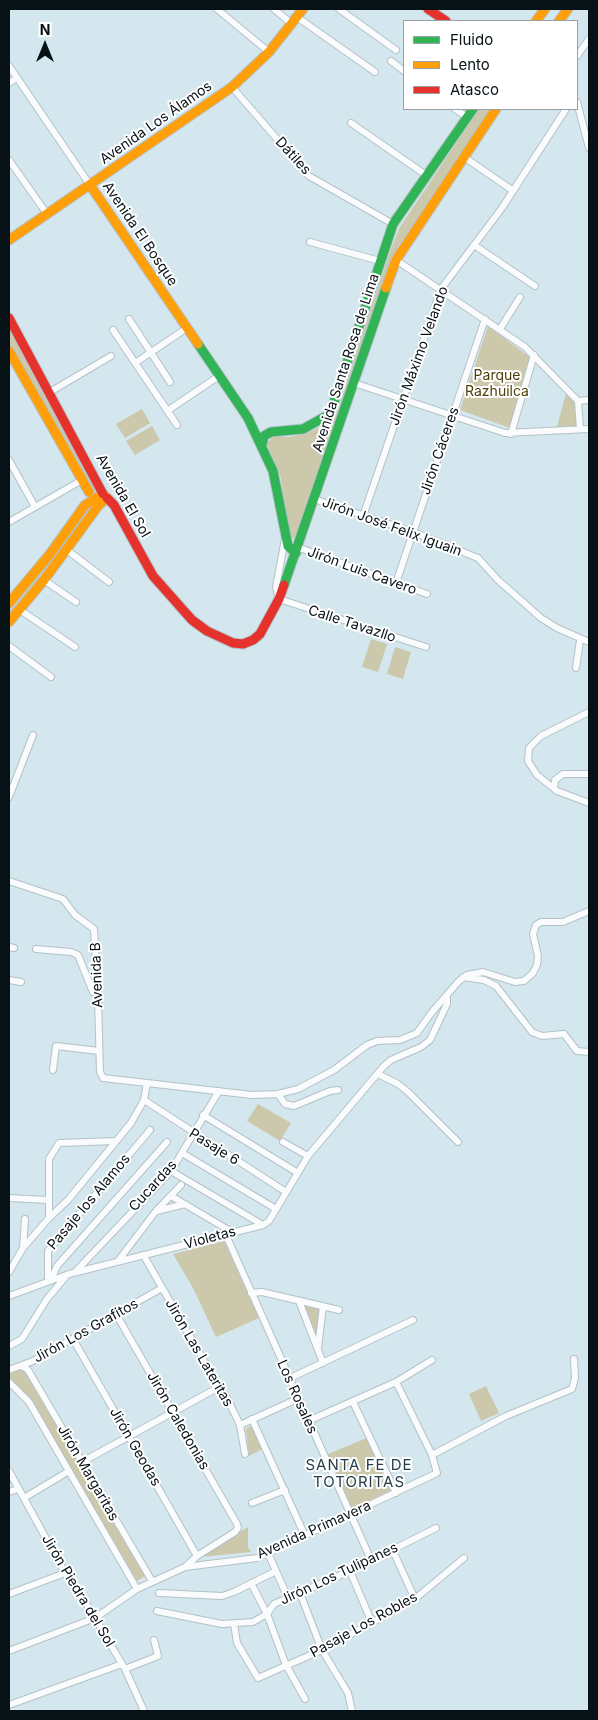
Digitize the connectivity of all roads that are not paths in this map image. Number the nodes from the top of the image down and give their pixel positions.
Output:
1 (217, 9) edge
2 (274, 9) edge
3 (303, 9) edge
4 (340, 9) edge
5 (428, 9) edge
6 (568, 9) edge
7 (294, 20) junction
8 (444, 20) edge
9 (560, 20) edge
10 (589, 39) edge
11 (396, 50) dead end
12 (268, 52) junction
13 (578, 55) edge
14 (391, 61) dead end
15 (9, 66) edge
16 (403, 70) edge
17 (375, 72) dead end
18 (17, 78) junction
19 (9, 83) edge
20 (232, 87) junction
21 (578, 106) edge
22 (456, 110) edge
23 (472, 110) edge
24 (495, 110) edge
25 (565, 110) edge
26 (467, 117) junction
27 (351, 123) dead end
28 (589, 148) edge
29 (464, 157) junction
30 (9, 160) edge
31 (426, 175) junction
32 (90, 185) junction
33 (512, 190) junction
34 (47, 214) junction
35 (393, 224) junction
36 (9, 240) edge
37 (310, 242) dead end
38 (474, 245) junction
39 (396, 260) junction
40 (380, 261) junction
41 (535, 286) dead end
42 (441, 289) junction
43 (520, 297) dead end
44 (9, 318) edge
45 (129, 319) dead end
46 (485, 319) junction
47 (187, 328) junction
48 (500, 329) junction
49 (113, 330) dead end
50 (9, 351) edge
51 (151, 352) junction
52 (534, 355) junction
53 (111, 356) dead end
54 (135, 363) junction
55 (219, 376) junction
56 (170, 382) dead end
57 (354, 383) junction
58 (50, 392) junction
59 (402, 399) junction
60 (589, 400) edge
61 (578, 401) junction
62 (167, 411) junction
63 (452, 415) junction
64 (248, 418) junction
65 (177, 425) dead end
66 (589, 429) edge
67 (580, 430) junction
68 (276, 431) junction
69 (511, 434) junction
70 (262, 445) junction
71 (9, 460) edge
72 (82, 480) junction
73 (105, 496) junction
74 (93, 499) junction
75 (314, 499) junction
76 (35, 507) junction
77 (364, 516) junction
78 (9, 522) edge
79 (412, 532) junction
80 (286, 537) junction
81 (67, 550) junction
82 (296, 550) junction
83 (44, 580) junction
84 (109, 582) dead end
85 (396, 583) junction
86 (427, 594) dead end
87 (10, 600) edge
88 (279, 600) junction
89 (76, 602) dead end
90 (20, 610) junction
91 (9, 622) edge
92 (253, 640) joint
93 (580, 640) junction
94 (589, 642) edge
95 (9, 646) edge
96 (75, 647) dead end
97 (426, 647) dead end
98 (576, 668) dead end
99 (51, 677) dead end
100 (589, 712) edge
101 (32, 735) dead end
102 (589, 774) edge
103 (554, 788) junction
104 (9, 797) edge
105 (589, 803) edge
106 (9, 881) edge
107 (589, 911) edge
108 (36, 949) dead end
109 (463, 977) junction
110 (9, 980) edge
111 (21, 982) dead end
112 (98, 994) junction
113 (447, 995) junction
114 (100, 1051) junction
115 (589, 1052) edge
116 (53, 1070) dead end
117 (378, 1074) junction
118 (147, 1083) junction
119 (338, 1090) dead end
120 (219, 1091) junction
121 (278, 1094) junction
122 (144, 1100) junction
123 (203, 1115) junction
124 (150, 1130) dead end
125 (192, 1133) junction
126 (116, 1141) junction
127 (167, 1142) dead end
128 (283, 1142) dead end
129 (458, 1142) dead end
130 (182, 1153) junction
131 (308, 1156) junction
132 (170, 1171) junction
133 (298, 1173) junction
134 (181, 1185) dead end
135 (286, 1192) junction
136 (171, 1196) junction
137 (9, 1198) edge
138 (48, 1200) junction
139 (186, 1204) junction
140 (276, 1209) junction
141 (156, 1211) junction
142 (49, 1218) junction
143 (25, 1219) dead end
144 (264, 1224) junction
145 (232, 1232) junction
146 (225, 1233) junction
147 (22, 1248) junction
148 (144, 1256) junction
149 (118, 1261) junction
150 (9, 1272) edge
151 (72, 1273) junction
152 (50, 1280) junction
153 (162, 1288) junction
154 (251, 1293) junction
155 (9, 1296) edge
156 (299, 1301) junction
157 (323, 1306) junction
158 (339, 1310) dead end
159 (116, 1314) junction
160 (413, 1320) dead end
161 (73, 1339) junction
162 (9, 1346) edge
163 (318, 1349) junction
164 (574, 1359) dead end
165 (432, 1360) dead end
166 (323, 1363) junction
167 (22, 1366) junction
168 (9, 1370) edge
169 (288, 1379) junction
170 (9, 1382) edge
171 (396, 1382) junction
172 (219, 1387) junction
173 (297, 1399) junction
174 (353, 1402) junction
175 (173, 1412) junction
176 (252, 1419) junction
177 (308, 1421) junction
178 (240, 1425) junction
179 (128, 1437) junction
180 (245, 1454) dead end
181 (432, 1456) junction
182 (82, 1462) junction
183 (9, 1471) edge
184 (70, 1471) junction
185 (18, 1488) junction
186 (285, 1490) junction
187 (9, 1492) edge
188 (396, 1493) junction
189 (24, 1498) junction
190 (252, 1503) dead end
191 (349, 1515) junction
192 (436, 1528) dead end
193 (306, 1536) junction
194 (393, 1550) junction
195 (268, 1553) junction
196 (196, 1556) junction
197 (464, 1558) dead end
198 (371, 1560) junction
199 (184, 1567) junction
200 (276, 1571) junction
201 (350, 1571) junction
202 (65, 1572) junction
203 (152, 1581) junction
204 (251, 1583) junction
205 (137, 1589) junction
206 (159, 1593) dead end
207 (300, 1593) junction
208 (9, 1594) edge
209 (288, 1598) junction
210 (415, 1599) junction
211 (157, 1610) dead end
212 (267, 1614) junction
213 (95, 1618) junction
214 (372, 1623) junction
215 (234, 1624) junction
216 (154, 1640) dead end
217 (322, 1650) junction
218 (9, 1651) edge
219 (286, 1665) junction
220 (124, 1667) junction
221 (305, 1700) dead end
222 (9, 1705) edge
223 (143, 1710) edge
224 (136, 1711) edge
225 (352, 1711) edge

1 - 12 street
2 - 7 street
3 - 7 main road, Avenida Los Álamos
4 - 11 street
5 - 8 main road
6 - 9 main road
7 - 12 main road, Avenida Los Álamos
7 - 17 street
10 - 13 street
12 - 20 main road, Avenida Los Álamos
14 - 16 street
15 - 18 street, Avenida El Bosque
18 - 19 street
18 - 32 street, Avenida El Bosque
20 - 32 main road, Avenida Los Álamos
20 - 35 street, Dátiles
21 - 28 street
22 - 26 street
23 - 26 main road, Avenida Santa Rosa de Lima
24 - 29 main road, Avenida Santa Rosa de Lima
25 - 33 street, Jirón Máximo Velando
26 - 31 main road, Avenida Santa Rosa de Lima
27 - 31 street
29 - 33 street
29 - 39 main road, Avenida Santa Rosa de Lima
30 - 34 street
31 - 35 main road, Avenida Santa Rosa de Lima
32 - 34 main road, Avenida Los Álamos
32 - 47 main road, Avenida El Bosque
33 - 38 street, Jirón Máximo Velando
34 - 36 main road, Avenida Los Álamos
35 - 40 main road, Avenida Santa Rosa de Lima
37 - 40 street
38 - 41 street
38 - 42 street, Jirón Máximo Velando
39 - 42 street
39 - 57 main road, Avenida Santa Rosa de Lima
40 - 68 main road, Avenida Santa Rosa de Lima
42 - 46 street
42 - 59 street, Jirón Máximo Velando
43 - 48 street
44 - 58 main road, Avenida El Sol
45 - 51 street
46 - 48 street
46 - 63 street, Jirón Cáceres
47 - 51 street
47 - 55 main road, Avenida El Bosque
48 - 52 street
49 - 54 street
50 - 72 main road, Avenida El Sol
51 - 54 street
51 - 56 street
52 - 61 street
52 - 69 street
53 - 58 street
54 - 62 street
55 - 62 street
55 - 64 main road, Avenida El Bosque
57 - 59 street
57 - 75 main road, Avenida Santa Rosa de Lima
58 - 73 main road, Avenida El Sol
59 - 63 street
59 - 77 street, Jirón Máximo Velando
60 - 61 street
61 - 67 street
62 - 65 street
63 - 69 street
63 - 79 street, Jirón Cáceres
64 - 68 main road, Avenida El Bosque
64 - 70 main road, Avenida El Bosque
66 - 67 street
67 - 69 street
68 - 70 main road
70 - 80 main road, Avenida El Bosque
71 - 76 street
72 - 74 main road, Avenida El Sol
72 - 76 street
73 - 74 main road
73 - 92 main road, Avenida El Sol
74 - 81 main road
74 - 87 main road
75 - 77 street, Jirón José Felix Iguain
75 - 82 main road, Avenida Santa Rosa de Lima
76 - 78 street
77 - 79 street, Jirón José Felix Iguain
79 - 85 street, Jirón Cáceres
79 - 93 street, Jirón José Felix Iguain
80 - 82 main road, Avenida El Bosque
80 - 88 street, Avenida El Bosque
81 - 83 main road
81 - 84 street
82 - 85 street, Jirón Luis Cavero
82 - 88 main road, Avenida Santa Rosa de Lima
83 - 89 street
83 - 90 main road
85 - 86 street, Jirón Luis Cavero
88 - 92 main road, Avenida Santa Rosa de Lima
88 - 97 street, Calle Tavazllo
90 - 91 main road
90 - 96 street
93 - 94 street, Jirón José Felix Iguain
93 - 98 street
95 - 99 street
100 - 103 street
101 - 104 street
102 - 103 street
103 - 105 street
106 - 112 street, Avenida B
107 - 109 street
108 - 112 street
109 - 113 street
109 - 115 street
110 - 111 street
112 - 114 street, Avenida B
113 - 117 street
113 - 121 street
114 - 116 street
114 - 118 street, Avenida B
117 - 129 street
117 - 131 street
118 - 120 street
118 - 122 street
119 - 121 street
120 - 121 street
120 - 123 street, Cucardas
122 - 125 street, Pasaje 6
122 - 126 street
123 - 125 street, Cucardas
123 - 133 street
124 - 152 street, Pasaje los Alamos
125 - 130 street, Cucardas
125 - 135 street, Pasaje 6
126 - 138 street
126 - 142 street
127 - 152 street
128 - 131 street
130 - 132 street, Cucardas
130 - 140 street
131 - 133 street
132 - 144 street
132 - 151 street, Cucardas
133 - 135 street
134 - 136 street
135 - 140 street
136 - 139 street
136 - 141 street
137 - 138 street
138 - 142 street
139 - 141 street
139 - 145 street
140 - 144 street
141 - 149 street
142 - 147 street
143 - 147 street
144 - 145 street, Violetas
145 - 146 street, Violetas
146 - 148 street, Violetas
146 - 154 street, Los Rosales
147 - 150 street
148 - 149 street, Violetas
148 - 153 street, Jirón Las Lateritas
149 - 151 street, Violetas
151 - 152 street, Violetas
151 - 162 street, Cucardas
152 - 155 street, Violetas
153 - 159 street, Jirón Los Grafitos
153 - 172 street, Jirón Las Lateritas
154 - 156 street
154 - 169 street, Los Rosales
156 - 157 street
156 - 163 street
157 - 158 street
157 - 163 street
159 - 161 street, Jirón Los Grafitos
159 - 175 street, Jirón Caledonias
160 - 166 street
161 - 167 street, Jirón Los Grafitos
161 - 179 street, Jirón Geodas
163 - 166 street
164 - 181 street
165 - 171 street
166 - 169 street
167 - 168 street, Jirón Los Grafitos
167 - 182 street, Jirón Margaritas
169 - 173 street, Los Rosales
170 - 184 street, Jirón Margaritas
171 - 174 street
171 - 181 street
172 - 175 street
172 - 178 street, Jirón Las Lateritas
173 - 176 street
173 - 177 street, Los Rosales
174 - 177 street
174 - 188 street
175 - 179 street
175 - 196 street, Jirón Caledonias
176 - 178 street
176 - 186 street
177 - 191 street, Los Rosales
178 - 180 street, Jirón Las Lateritas
179 - 182 street
179 - 196 street, Jirón Geodas
181 - 188 street, Avenida Primavera
182 - 203 street, Jirón Margaritas
183 - 185 street, Jirón Piedra del Sol
184 - 189 street
184 - 205 street, Jirón Margaritas
185 - 187 street
185 - 189 street, Jirón Piedra del Sol
186 - 190 street
186 - 193 street
188 - 191 street, Avenida Primavera
189 - 202 street, Jirón Piedra del Sol
191 - 193 street, Avenida Primavera
191 - 198 street, Los Rosales
192 - 194 street, Jirón Los Tulipanes
193 - 195 street, Avenida Primavera
194 - 198 street, Jirón Los Tulipanes
194 - 210 street
195 - 199 street, Avenida Primavera
195 - 200 street
196 - 199 street
197 - 210 street, Pasaje Los Robles
198 - 201 street, Jirón Los Tulipanes
199 - 203 street
200 - 204 street
200 - 209 street
201 - 207 street, Jirón Los Tulipanes
201 - 214 street
202 - 208 street
202 - 213 street, Jirón Piedra del Sol
203 - 205 street
204 - 206 street
204 - 212 street
205 - 213 street
207 - 209 street, Jirón Los Tulipanes
207 - 217 street
209 - 212 street, Jirón Los Tulipanes
210 - 214 street, Pasaje Los Robles
211 - 215 street, Jirón Los Tulipanes
212 - 215 street, Jirón Los Tulipanes
212 - 219 street
213 - 218 street
213 - 220 street, Jirón Piedra del Sol
214 - 217 street, Pasaje Los Robles
215 - 219 street, Pasaje Los Robles
216 - 220 street
217 - 219 street, Pasaje Los Robles
217 - 225 street
219 - 221 street
220 - 222 street
220 - 223 street, Jirón Piedra del Sol
223 - 224 street

